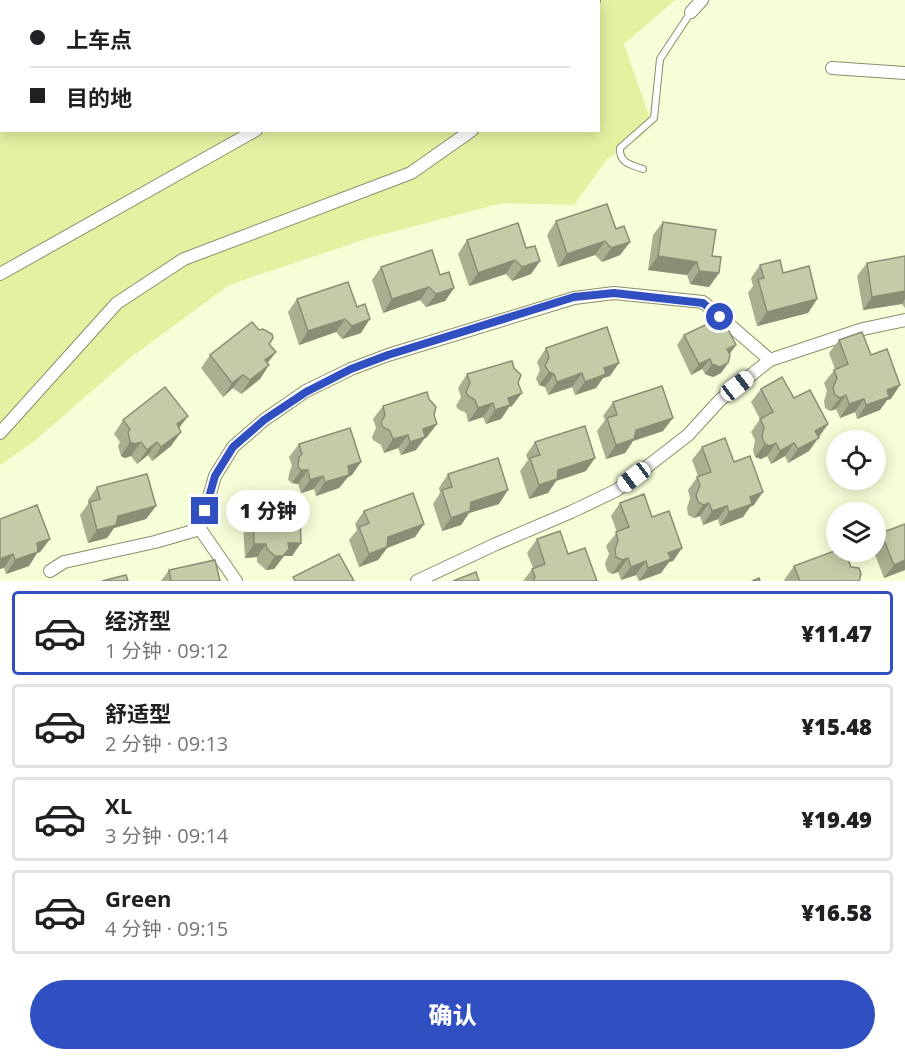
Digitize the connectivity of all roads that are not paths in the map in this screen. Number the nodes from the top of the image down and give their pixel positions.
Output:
1 (702, 0) edge
2 (691, 12) joint
3 (832, 68) dead end
4 (905, 73) edge
5 (252, 132) edge
6 (469, 132) edge
7 (643, 169) dead end
8 (0, 274) edge
9 (905, 320) edge
10 (770, 360) junction
11 (0, 433) edge
12 (200, 529) junction
13 (50, 571) dead end
14 (236, 581) edge
15 (417, 581) edge

1 - 2 street
2 - 7 lane
3 - 4 street
5 - 8 street
6 - 11 street
9 - 10 street
10 - 12 street
10 - 15 street
12 - 13 street
12 - 14 street

